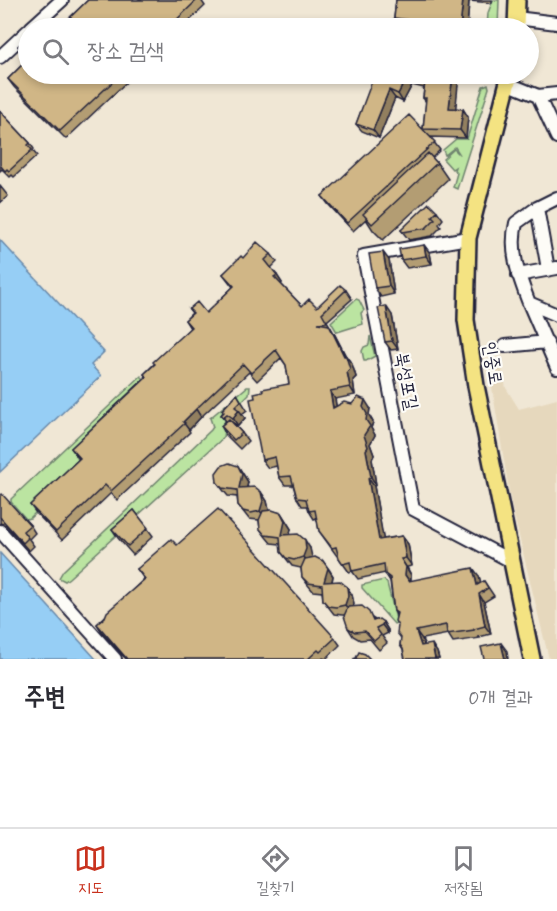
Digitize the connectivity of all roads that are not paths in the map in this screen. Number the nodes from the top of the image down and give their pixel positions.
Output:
1 (62, 0) edge
2 (517, 0) edge
3 (43, 18) edge
4 (516, 18) edge
5 (539, 23) edge
6 (557, 23) edge
7 (18, 41) edge
8 (0, 57) edge
9 (509, 84) edge
10 (518, 84) edge
11 (557, 94) edge
12 (538, 96) junction
13 (557, 137) edge
14 (557, 198) edge
15 (537, 208) junction
16 (468, 238) junction
17 (553, 269) edge
18 (518, 274) junction
19 (529, 303) junction
20 (557, 315) edge
21 (547, 342) junction
22 (505, 346) dead end
23 (557, 368) edge
24 (0, 531) edge
25 (511, 561) junction
26 (115, 659) edge
27 (532, 659) edge

1 - 3 street
2 - 4 main road
5 - 6 street
7 - 8 street
9 - 16 main road, 인중로
10 - 12 street
11 - 12 street
12 - 13 street
14 - 15 street
15 - 17 street
15 - 18 street
16 - 25 main road, 인중로
16 - 25 street, 북성포길
17 - 18 street
18 - 19 street
19 - 20 street
19 - 21 street
21 - 22 street
21 - 23 street
24 - 26 street
25 - 27 main road, 인중로

